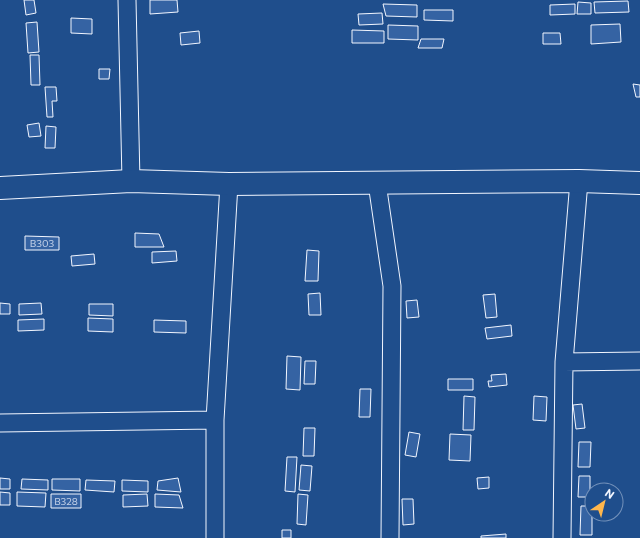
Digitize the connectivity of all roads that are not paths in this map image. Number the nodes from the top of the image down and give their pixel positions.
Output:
1 (127, 0) edge
2 (131, 181) junction
3 (578, 181) junction
4 (377, 183) junction
5 (640, 183) edge
6 (229, 184) junction
7 (0, 188) edge
8 (640, 361) edge
9 (564, 362) junction
10 (215, 420) junction
11 (0, 423) edge
12 (215, 538) edge
13 (390, 538) edge
14 (562, 538) edge

1 - 2 street
2 - 6 street
2 - 7 street
3 - 4 street
3 - 5 street
3 - 9 street
4 - 6 street
4 - 13 street
6 - 10 street
8 - 9 street
9 - 14 street
10 - 11 street
10 - 12 street

